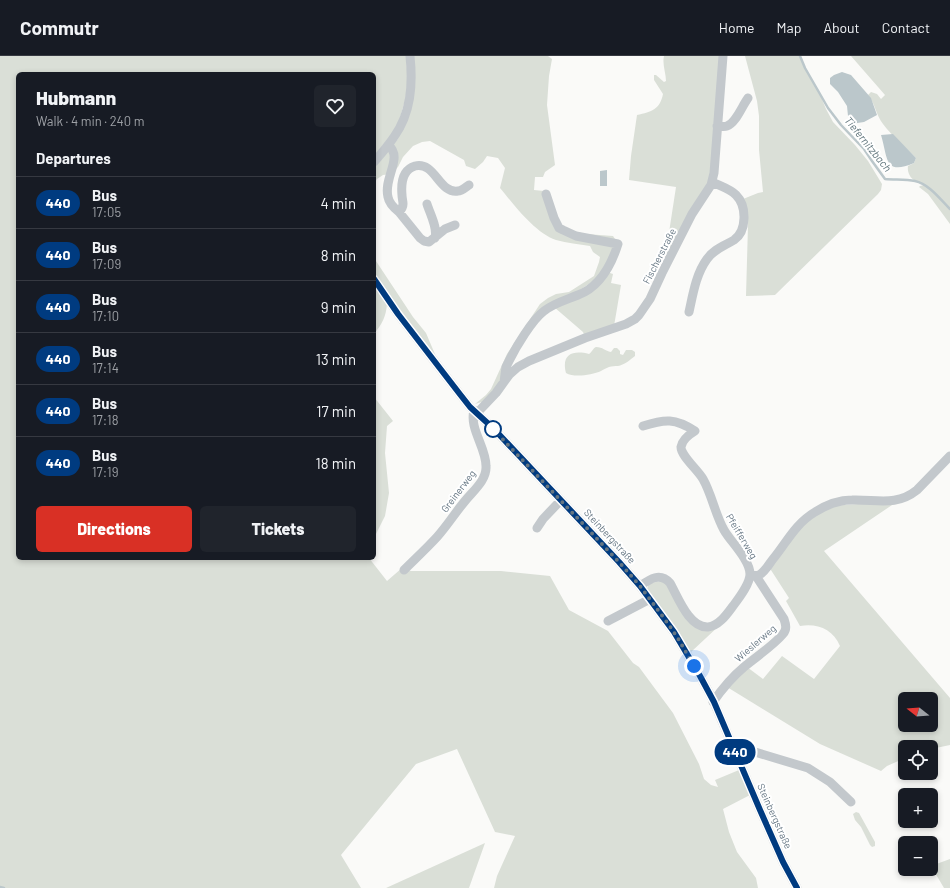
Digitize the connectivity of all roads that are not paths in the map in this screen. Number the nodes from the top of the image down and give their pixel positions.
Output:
1 (410, 56) edge
2 (722, 56) edge
3 (748, 98) dead end
4 (717, 126) junction
5 (388, 145) junction
6 (376, 160) edge
7 (712, 182) junction
8 (469, 185) dead end
9 (546, 194) dead end
10 (427, 204) dead end
11 (399, 212) junction
12 (455, 224) dead end
13 (434, 238) junction
14 (376, 282) edge
15 (689, 312) dead end
16 (503, 383) junction
17 (475, 412) junction
18 (642, 426) dead end
19 (950, 456) edge
20 (561, 500) junction
21 (537, 528) dead end
22 (404, 570) dead end
23 (751, 577) junction
24 (640, 586) junction
25 (650, 599) junction
26 (608, 621) dead end
27 (714, 702) junction
28 (732, 745) junction
29 (851, 802) dead end
30 (797, 888) edge

1 - 5 street
2 - 4 street, Fischerstraße
3 - 4 street
4 - 7 street, Fischerstraße
5 - 6 street
5 - 11 street
7 - 15 street
7 - 16 street, Fischerstraße
8 - 11 street
9 - 16 street, Fischerstraße
10 - 13 street
11 - 13 street
12 - 13 street
14 - 17 street, Steinbergstraße
16 - 17 street, Fischerstraße
17 - 20 street, Steinbergstraße
17 - 22 street, Greinerweg
18 - 23 street, Pfeifferweg
19 - 23 street
20 - 21 street
20 - 24 street, Steinbergstraße
23 - 24 street
23 - 27 street, Wieslerweg
24 - 25 street, Steinbergstraße
25 - 26 street
25 - 27 street, Steinbergstraße
27 - 28 street, Steinbergstraße
28 - 29 street
28 - 30 street, Steinbergstraße

